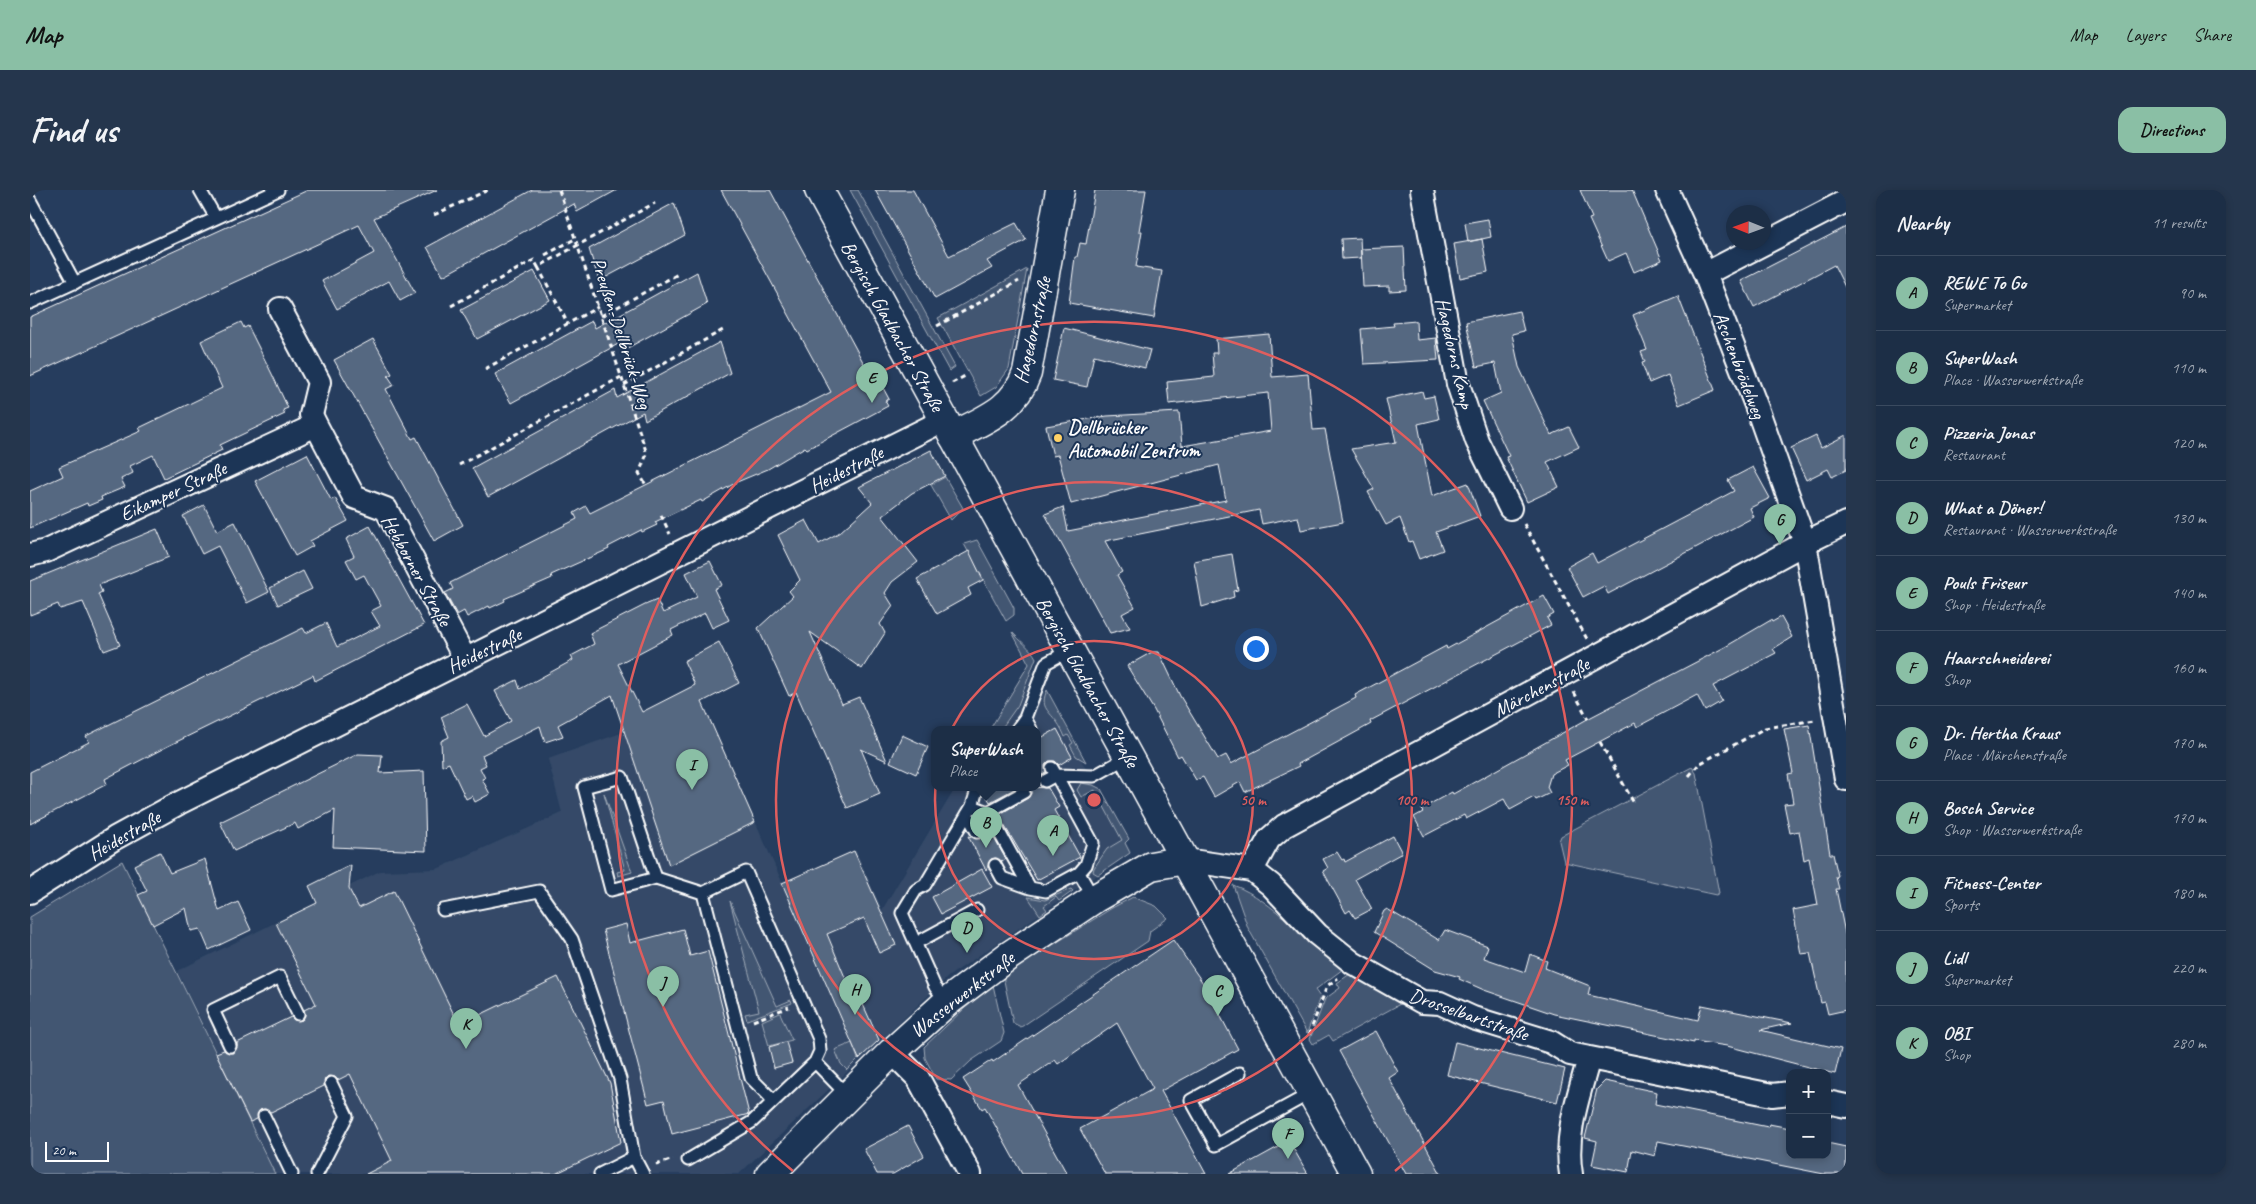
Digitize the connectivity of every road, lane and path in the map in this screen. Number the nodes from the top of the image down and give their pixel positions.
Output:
1 (200, 190) edge
2 (278, 190) edge
3 (488, 190) edge
4 (559, 190) edge
5 (819, 190) edge
6 (1060, 190) edge
7 (1422, 190) edge
8 (1667, 190) edge
9 (30, 200) edge
10 (1846, 201) edge
11 (655, 204) dead end
12 (434, 215) dead end
13 (216, 218) junction
14 (575, 238) junction
15 (577, 246) junction
16 (545, 255) dead end
17 (538, 267) junction
18 (678, 274) dead end
19 (1705, 274) junction
20 (1025, 278) dead end
21 (75, 283) junction
22 (30, 303) edge
23 (451, 306) dead end
24 (598, 307) junction
25 (280, 308) dead end
26 (601, 316) junction
27 (568, 324) junction
28 (937, 326) dead end
29 (723, 330) dead end
30 (485, 369) dead end
31 (621, 377) junction
32 (624, 385) junction
33 (316, 425) junction
34 (949, 428) junction
35 (459, 465) dead end
36 (646, 485) dead end
37 (1510, 508) joint
38 (1846, 523) edge
39 (1805, 543) junction
40 (30, 555) edge
41 (1070, 650) junction
42 (1597, 657) junction
43 (465, 659) junction
44 (1575, 695) dead end
45 (1025, 718) junction
46 (1588, 719) dead end
47 (1816, 720) dead end
48 (1019, 726) edge
49 (1029, 726) edge
50 (1600, 742) dead end
51 (1128, 757) junction
52 (1054, 772) junction
53 (1689, 776) dead end
54 (1846, 779) edge
55 (1045, 781) dead end
56 (977, 791) edge
57 (1024, 792) dead end
58 (1635, 805) dead end
59 (970, 810) junction
60 (988, 812) junction
61 (977, 832) dead end
62 (1185, 860) junction
63 (995, 865) dead end
64 (1252, 870) junction
65 (1079, 873) junction
66 (656, 878) junction
67 (1030, 888) junction
68 (30, 892) edge
69 (703, 893) junction
70 (1094, 899) junction
71 (442, 910) dead end
72 (977, 910) dead end
73 (916, 943) junction
74 (1353, 963) junction
75 (802, 1001) junction
76 (947, 1002) junction
77 (298, 1014) dead end
78 (737, 1025) junction
79 (230, 1046) dead end
80 (1287, 1048) junction
81 (892, 1052) junction
82 (1589, 1058) junction
83 (815, 1062) junction
84 (1240, 1073) dead end
85 (331, 1083) dead end
86 (1311, 1092) junction
87 (1786, 1093) edge
88 (848, 1096) junction
89 (774, 1102) junction
90 (1831, 1103) edge
91 (1846, 1106) edge
92 (264, 1116) dead end
93 (634, 1157) junction
94 (688, 1160) joint
95 (642, 1173) edge
96 (292, 1174) edge
97 (317, 1174) edge
98 (600, 1174) edge
99 (770, 1174) edge
100 (970, 1174) edge
101 (1356, 1174) edge
102 (1571, 1174) edge

1 - 13 lane
2 - 13 lane
3 - 12 path
4 - 14 path, Preußen-Dellbrück-Weg
5 - 34 main road, Bergisch Gladbacher Straße
6 - 34 main road, Hagedornstraße
7 - 37 street, Hagedorns Kamp
8 - 19 street, Aschenbrödelweg
9 - 21 lane
10 - 19 street
11 - 15 path
13 - 21 lane
14 - 15 path, Preußen-Dellbrück-Weg
14 - 16 path
15 - 17 path
15 - 24 path, Preußen-Dellbrück-Weg
17 - 23 path
17 - 27 path
18 - 26 path
19 - 39 street, Aschenbrödelweg
20 - 28 path
21 - 22 lane
24 - 26 path, Preußen-Dellbrück-Weg
24 - 27 path
25 - 33 street, Hebborner Straße
26 - 31 path, Preußen-Dellbrück-Weg
27 - 30 path
29 - 32 path
31 - 32 path, Preußen-Dellbrück-Weg
31 - 35 path
32 - 36 path, Preußen-Dellbrück-Weg
33 - 40 street, Eikamper Straße
33 - 43 street, Hebborner Straße
34 - 41 main road, Bergisch Gladbacher Straße
34 - 43 street, Heidestraße
37 - 42 path
38 - 39 street, Märchenstraße
39 - 42 street, Märchenstraße
39 - 54 street, Aschenbrödelweg
41 - 45 lane
41 - 51 main road, Bergisch Gladbacher Straße
42 - 64 street, Märchenstraße
43 - 68 street, Heidestraße
44 - 46 path
45 - 48 lane
45 - 49 lane
47 - 53 path
50 - 58 path
51 - 52 lane
51 - 62 main road, Bergisch Gladbacher Straße
52 - 55 lane
52 - 65 lane
56 - 59 lane
57 - 60 lane
59 - 60 lane
59 - 61 lane
59 - 73 lane
60 - 67 lane
62 - 64 street
62 - 70 main road, Wasserwerkstraße
62 - 80 main road, Bergisch Gladbacher Straße
63 - 67 lane
64 - 74 street, Drosselbartstraße
65 - 67 lane
65 - 70 lane
66 - 66 lane
66 - 69 lane
69 - 75 lane
69 - 78 lane
70 - 76 main road, Wasserwerkstraße
71 - 93 lane
72 - 73 lane
73 - 76 lane
74 - 80 path
74 - 82 street, Drosselbartstraße
75 - 78 path
75 - 83 lane
76 - 81 main road, Wasserwerkstraße
77 - 79 lane
78 - 89 lane
80 - 86 main road, Bergisch Gladbacher Straße
81 - 88 main road, Wasserwerkstraße
81 - 100 street
82 - 87 street, Drosselbartstraße
82 - 102 street
83 - 88 lane
83 - 89 lane
84 - 86 lane
85 - 97 lane
86 - 101 main road, Bergisch Gladbacher Straße
88 - 99 main road, Wasserwerkstraße
89 - 94 lane
90 - 91 street
92 - 96 lane
93 - 95 lane
93 - 98 lane
94 - 95 path

